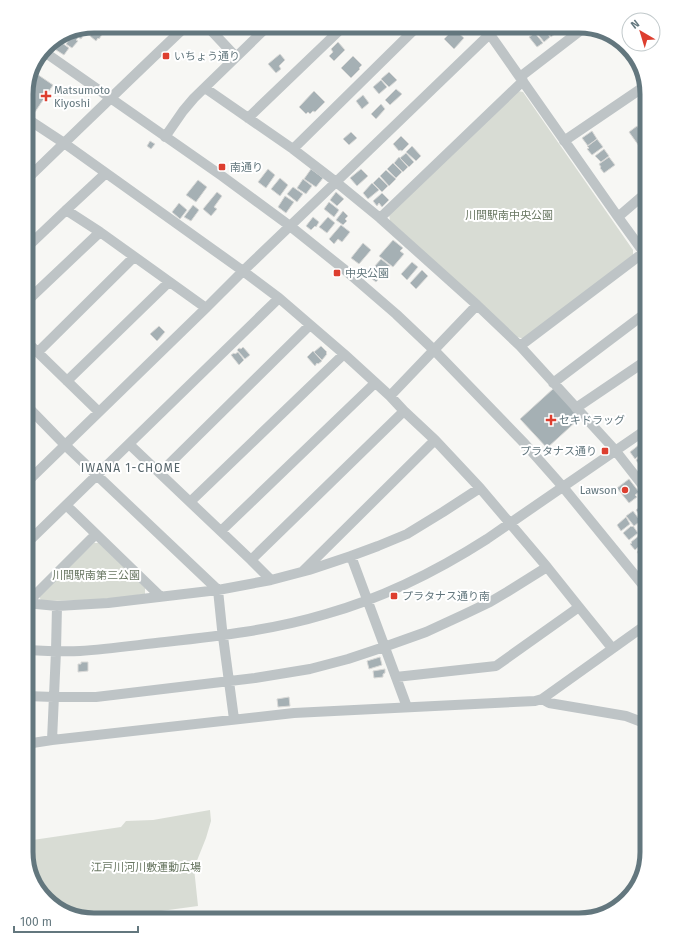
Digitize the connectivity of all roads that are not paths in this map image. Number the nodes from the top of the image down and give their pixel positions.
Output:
1 (179, 33) edge
2 (214, 33) edge
3 (261, 33) edge
4 (337, 33) edge
5 (411, 33) edge
6 (484, 33) edge
7 (489, 33) edge
8 (578, 33) edge
9 (48, 55) edge
10 (236, 57) junction
11 (521, 79) junction
12 (205, 88) junction
13 (639, 90) edge
14 (110, 98) junction
15 (248, 118) junction
16 (33, 123) edge
17 (165, 137) junction
18 (564, 141) junction
19 (64, 143) junction
20 (293, 149) junction
21 (33, 173) edge
22 (106, 173) junction
23 (336, 182) junction
24 (640, 198) edge
25 (66, 210) junction
26 (618, 217) junction
27 (380, 218) junction
28 (290, 226) junction
29 (100, 232) junction
30 (33, 241) edge
31 (640, 245) edge
32 (134, 257) junction
33 (640, 257) edge
34 (243, 271) junction
35 (169, 282) junction
36 (33, 295) edge
37 (279, 298) junction
38 (477, 305) junction
39 (206, 308) junction
40 (640, 317) edge
41 (310, 325) junction
42 (520, 346) junction
43 (33, 347) edge
44 (434, 350) junction
45 (38, 352) junction
46 (344, 354) junction
47 (640, 365) edge
48 (67, 380) junction
49 (553, 382) junction
50 (374, 383) junction
51 (390, 396) junction
52 (576, 408) junction
53 (404, 411) junction
54 (99, 412) junction
55 (33, 416) edge
56 (640, 434) edge
57 (435, 440) junction
58 (129, 444) junction
59 (65, 445) junction
60 (616, 450) junction
61 (160, 473) junction
62 (97, 474) junction
63 (33, 476) edge
64 (640, 481) edge
65 (563, 487) junction
66 (480, 488) junction
67 (190, 502) junction
68 (66, 505) junction
69 (510, 523) junction
70 (221, 531) junction
71 (96, 534) junction
72 (33, 537) edge
73 (351, 556) junction
74 (251, 560) junction
75 (547, 567) junction
76 (302, 572) junction
77 (271, 580) junction
78 (640, 581) edge
79 (218, 590) junction
80 (33, 596) edge
81 (160, 596) junction
82 (367, 601) junction
83 (33, 604) edge
84 (57, 606) junction
85 (579, 607) junction
86 (640, 629) edge
87 (224, 635) junction
88 (384, 647) junction
89 (612, 648) junction
90 (33, 650) edge
91 (56, 651) junction
92 (396, 677) junction
93 (229, 681) junction
94 (33, 696) edge
95 (54, 697) junction
96 (542, 699) junction
97 (407, 707) junction
98 (234, 720) junction
99 (640, 721) edge
100 (52, 740) junction
101 (33, 743) edge

1 - 14 street
2 - 10 street
3 - 10 street
4 - 15 street
5 - 20 street
6 - 23 street
7 - 11 street
8 - 11 street
9 - 14 street
10 - 12 street
11 - 18 street
11 - 27 street
12 - 15 street
12 - 17 street
13 - 18 street
14 - 17 street
14 - 19 street
15 - 20 street
16 - 19 street
17 - 28 street
18 - 26 street
19 - 21 street
19 - 22 street
20 - 23 street
22 - 25 street
22 - 34 street
23 - 27 street
23 - 28 street
24 - 26 street
25 - 29 street
25 - 30 street
26 - 31 street
27 - 38 street
28 - 34 street
28 - 44 street
29 - 32 street
29 - 36 street
32 - 35 street
32 - 45 street
33 - 42 street
34 - 37 street
34 - 39 street
35 - 39 street
35 - 48 street
37 - 41 street
37 - 58 street
38 - 42 street
38 - 44 street
39 - 54 street
40 - 49 street
41 - 46 street
41 - 61 street
42 - 49 street
43 - 45 street
44 - 51 street
44 - 65 street
45 - 48 street
46 - 50 street
46 - 67 street
47 - 52 street
48 - 54 street
49 - 52 street
50 - 51 street
50 - 70 street
51 - 53 street
52 - 60 street
53 - 57 street
53 - 74 street
54 - 59 street
55 - 59 street
56 - 60 street
57 - 66 street
57 - 76 street
58 - 61 street
58 - 62 street
59 - 62 street
59 - 63 street
60 - 64 street
60 - 65 street
61 - 67 street
62 - 68 street
62 - 79 street
65 - 69 street
65 - 78 street
66 - 69 street
66 - 73 street
67 - 70 street
68 - 71 street
68 - 72 street
69 - 75 street
69 - 82 street
70 - 74 street
71 - 80 street
71 - 81 street
73 - 76 street
73 - 82 street
74 - 77 street
75 - 85 street
75 - 88 street
76 - 77 street
77 - 79 street
79 - 81 street
79 - 87 street
81 - 84 street
82 - 87 street
82 - 88 street
83 - 84 street
84 - 91 street
85 - 89 street
85 - 92 street
86 - 89 street
87 - 91 street
87 - 93 street
88 - 92 street
88 - 93 street
89 - 96 street
90 - 91 street
91 - 95 street
92 - 97 street
93 - 95 street
93 - 98 street
94 - 95 street
95 - 100 street
96 - 97 street
96 - 99 street
97 - 98 street
98 - 100 street
100 - 101 street

